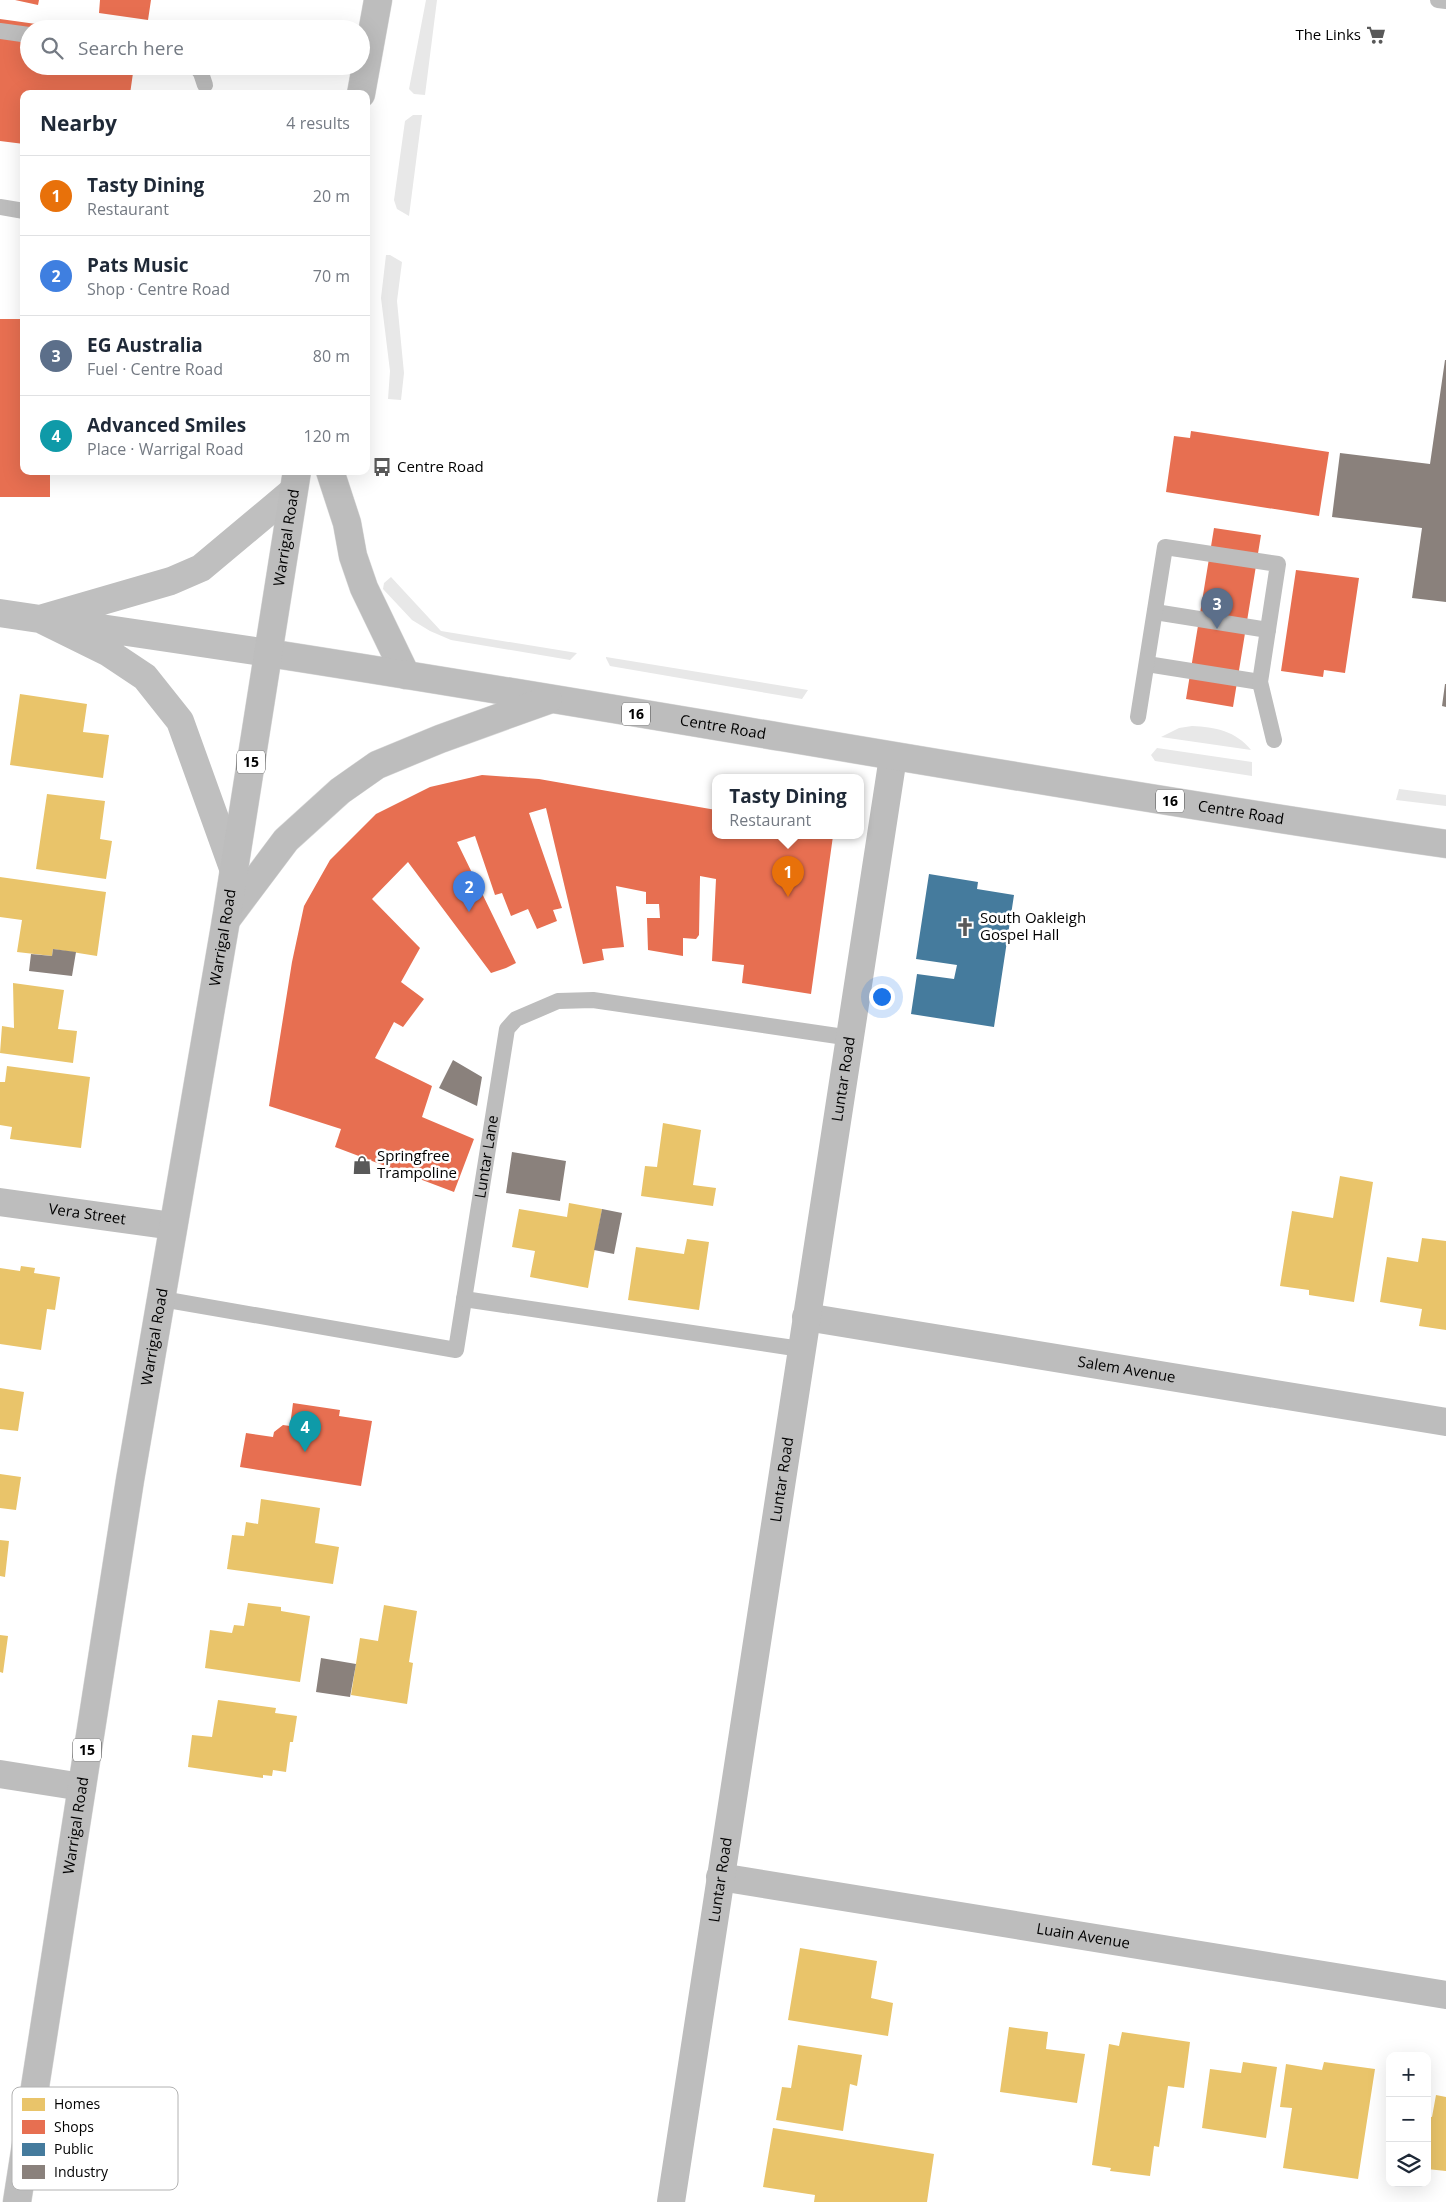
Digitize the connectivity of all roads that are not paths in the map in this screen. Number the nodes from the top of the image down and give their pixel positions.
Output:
1 (378, 0) edge
2 (1438, 0) edge
3 (1446, 1) edge
4 (0, 31) edge
5 (20, 34) edge
6 (370, 44) edge
7 (202, 75) edge
8 (364, 75) edge
9 (205, 85) dead end
10 (362, 90) edge
11 (0, 207) edge
12 (20, 210) edge
13 (331, 475) edge
14 (295, 481) edge
15 (1155, 612) junction
16 (0, 613) edge
17 (40, 619) junction
18 (1268, 630) junction
19 (268, 653) junction
20 (1147, 664) junction
21 (406, 675) junction
22 (1260, 682) junction
23 (550, 699) junction
24 (1138, 717) dead end
25 (1274, 740) dead end
26 (893, 757) junction
27 (1446, 844) edge
28 (234, 871) junction
29 (226, 920) junction
30 (851, 1038) junction
31 (0, 1202) edge
32 (173, 1226) junction
33 (162, 1299) junction
34 (464, 1300) junction
35 (806, 1317) junction
36 (801, 1349) junction
37 (1446, 1422) edge
38 (0, 1774) edge
39 (82, 1787) junction
40 (720, 1877) junction
41 (1446, 1995) edge
42 (35, 2087) edge
43 (671, 2202) edge

1 - 6 main road
2 - 3 lane
4 - 5 lane
7 - 9 lane
8 - 10 main road
11 - 12 lane
13 - 21 main road
14 - 17 main road
14 - 19 main road, Warrigal Road / 15
15 - 18 lane
15 - 18 lane
15 - 20 lane
16 - 17 main road, Centre Road / 16
17 - 19 main road, Centre Road / 16
17 - 28 main road
18 - 22 lane
19 - 21 main road, Centre Road / 16
19 - 28 main road, Warrigal Road / 15
20 - 22 lane
20 - 24 lane
21 - 23 main road, Centre Road / 16
22 - 25 lane
23 - 26 main road, Centre Road / 16
23 - 29 main road
26 - 27 main road, Centre Road / 16
26 - 30 main road, Luntar Road
28 - 29 main road, Warrigal Road / 15
29 - 32 main road, Warrigal Road / 15
30 - 34 lane, Luntar Lane
30 - 35 main road, Luntar Road
31 - 32 main road, Vera Street
32 - 33 main road, Warrigal Road / 15
33 - 34 lane, Luntar Lane
33 - 39 main road, Warrigal Road / 15
34 - 36 lane
35 - 36 main road, Luntar Road
35 - 37 main road, Salem Avenue
36 - 40 main road, Luntar Road
38 - 39 main road
39 - 42 main road, Warrigal Road / 15
40 - 41 main road, Luain Avenue
40 - 43 main road, Luntar Road

